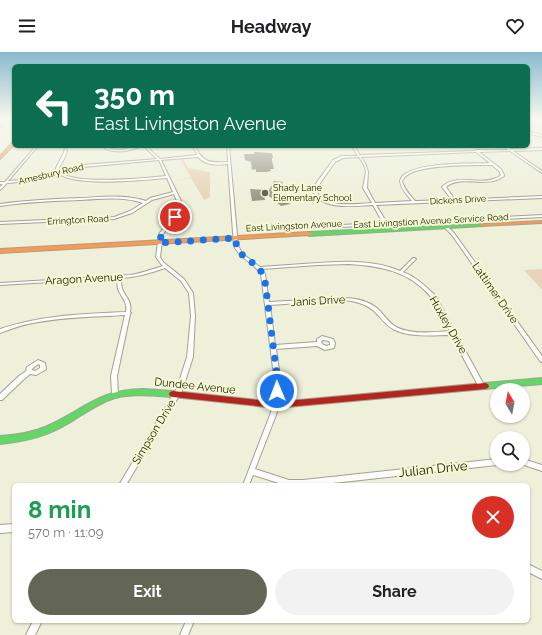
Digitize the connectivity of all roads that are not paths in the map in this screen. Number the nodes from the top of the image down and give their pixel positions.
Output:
1 (12, 145) edge
2 (34, 148) edge
3 (65, 148) edge
4 (106, 148) edge
5 (129, 148) edge
6 (147, 148) edge
7 (195, 148) edge
8 (228, 148) edge
9 (354, 148) edge
10 (506, 148) edge
11 (542, 149) edge
12 (509, 150) junction
13 (476, 151) junction
14 (1, 155) edge
15 (198, 156) junction
16 (360, 156) junction
17 (160, 160) junction
18 (230, 163) junction
19 (493, 164) junction
20 (403, 169) dead end
21 (410, 171) junction
22 (542, 172) edge
23 (58, 173) junction
24 (168, 177) junction
25 (5, 182) junction
26 (0, 183) edge
27 (0, 189) edge
28 (175, 193) junction
29 (542, 197) edge
30 (454, 200) junction
31 (145, 202) junction
32 (414, 202) junction
33 (374, 204) junction
34 (0, 205) edge
35 (542, 216) edge
36 (542, 222) edge
37 (0, 223) edge
38 (319, 227) dead end
39 (388, 227) junction
40 (446, 227) junction
41 (235, 238) junction
42 (159, 243) junction
43 (0, 251) edge
44 (414, 259) dead end
45 (166, 266) junction
46 (260, 268) junction
47 (401, 272) junction
48 (120, 276) junction
49 (0, 284) edge
50 (268, 304) junction
51 (129, 313) junction
52 (0, 331) edge
53 (453, 333) junction
54 (318, 344) dead end
55 (274, 347) junction
56 (542, 360) edge
57 (29, 372) dead end
58 (542, 381) edge
59 (482, 387) junction
60 (115, 394) junction
61 (177, 395) junction
62 (0, 398) edge
63 (276, 405) junction
64 (0, 440) edge
65 (490, 463) edge
66 (530, 464) edge
67 (542, 468) edge
68 (252, 471) junction
69 (123, 483) edge
70 (247, 483) edge
71 (12, 528) edge
72 (0, 529) edge
73 (530, 569) edge
74 (542, 575) edge
75 (37, 623) edge
76 (189, 623) edge
77 (30, 635) edge
78 (184, 635) edge

1 - 14 main road
2 - 25 street
3 - 23 street
4 - 5 street
6 - 17 street
7 - 15 street
8 - 18 street
9 - 16 street
10 - 12 street
11 - 12 street
12 - 13 street
12 - 22 street
13 - 16 street
13 - 19 street
15 - 17 street, Amesbury Road
15 - 18 street
16 - 33 street
16 - 33 street, Dickens Drive
17 - 23 street, Amesbury Road
17 - 24 street
18 - 41 street
19 - 21 street
19 - 30 street
20 - 21 street
21 - 32 street
23 - 24 street
23 - 25 street, Amesbury Road
24 - 28 street
25 - 26 street, Amesbury Road
25 - 27 street
28 - 31 street, Errington Road
28 - 42 street
29 - 30 street, Dickens Drive
30 - 32 street, Dickens Drive
31 - 34 street
31 - 37 street, Errington Road
32 - 33 street, Dickens Drive
33 - 39 street
35 - 39 street, East Livingstion Avenue Service Road
36 - 40 main road, East Livingston Avenue
38 - 39 street, East Livingstion Avenue Service Road
39 - 40 main road, East Livingston Avenue
39 - 41 main road, East Livingston Avenue
40 - 56 street, Lattimer Drive
41 - 42 main road, East Livingston Avenue
41 - 46 street
42 - 43 main road, East Livingston Avenue
42 - 45 street, Simpson Drive
44 - 47 street
45 - 48 street, Aragon Avenue
45 - 61 street, Simpson Drive
46 - 47 street, Huxley Drive
46 - 50 street
47 - 53 street, Huxley Drive
48 - 49 street, Aragon Avenue
48 - 51 street
50 - 53 street, Janis Drive
50 - 55 street
51 - 52 street
51 - 60 street
53 - 59 street, Huxley Drive
54 - 55 street
55 - 63 street
57 - 62 street
58 - 59 main road, Dundee Avenue
59 - 63 main road, Dundee Avenue
60 - 61 main road, Dundee Avenue
60 - 64 main road, Dundee Avenue
61 - 63 main road, Dundee Avenue
61 - 69 street, Simpson Drive
63 - 68 street
65 - 68 street, Julian Drive
66 - 67 street
68 - 70 street
71 - 72 street
73 - 74 street
75 - 77 street
76 - 78 street

